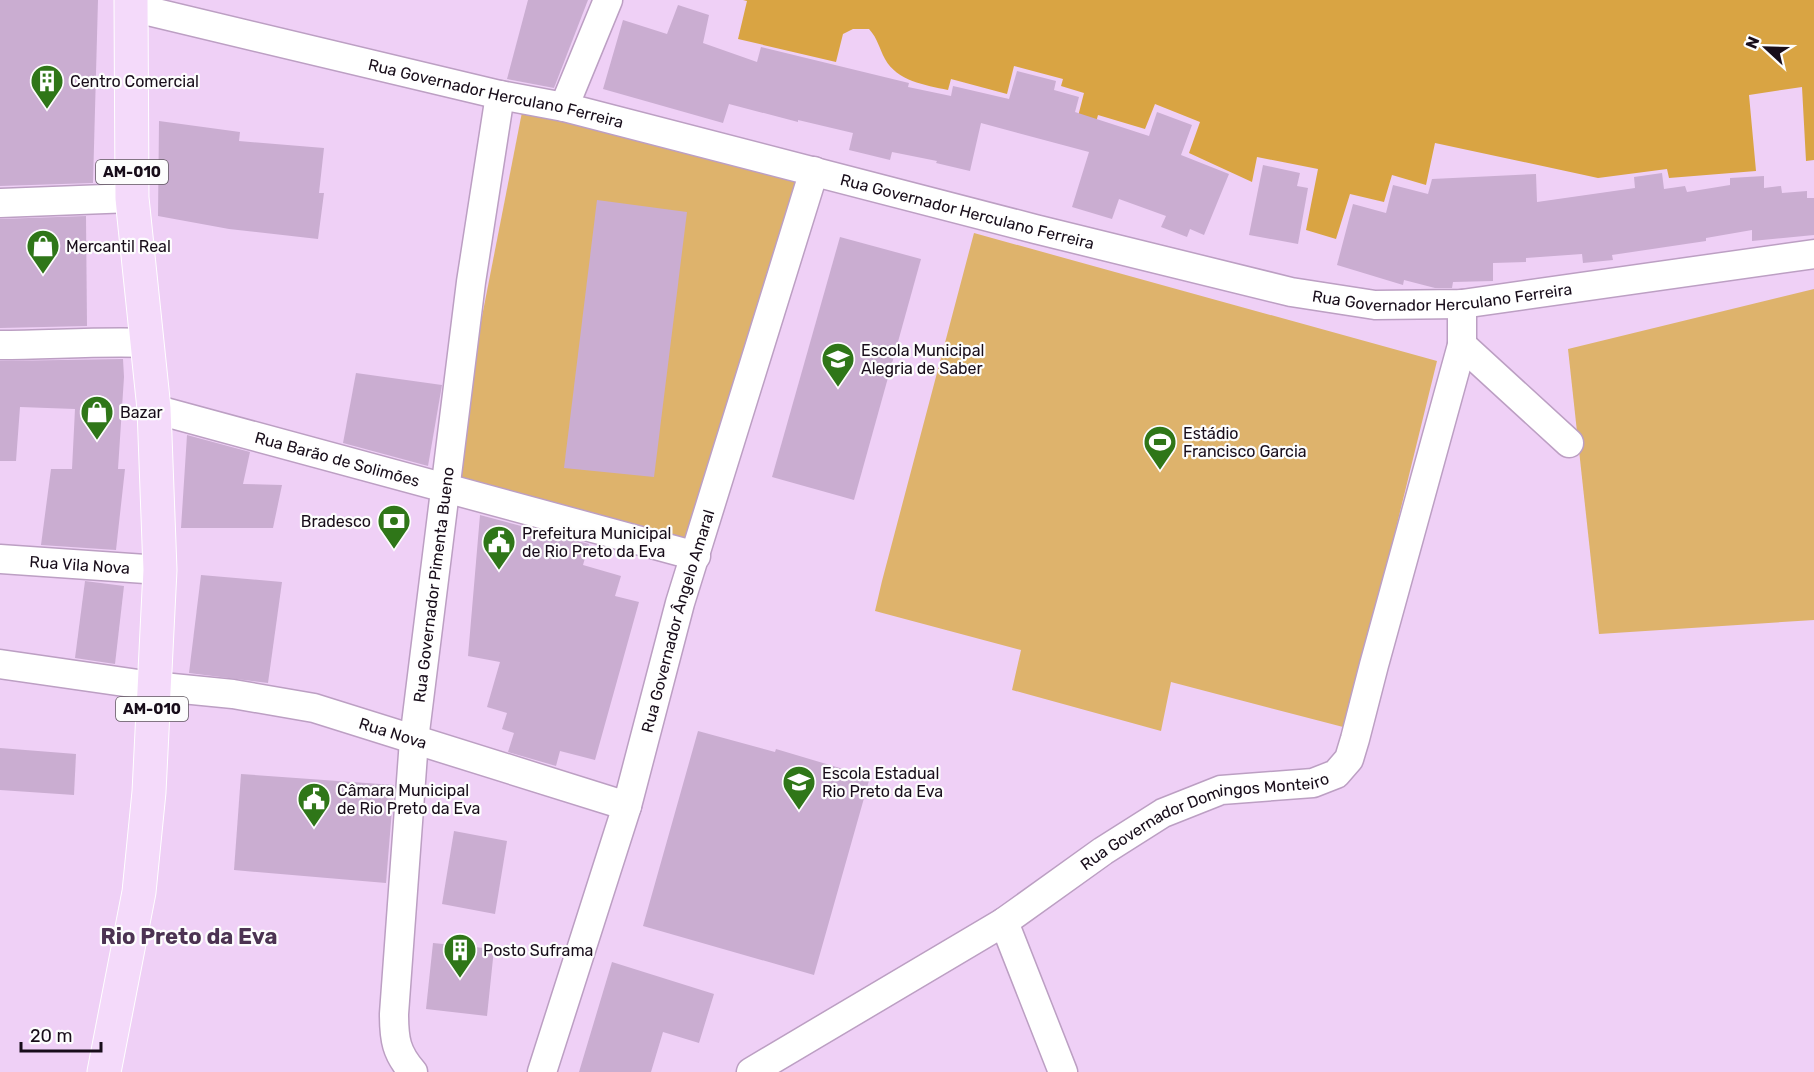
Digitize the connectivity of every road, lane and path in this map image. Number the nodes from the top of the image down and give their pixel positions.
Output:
1 (608, 0) edge
2 (131, 4) edge
3 (500, 95) junction
4 (564, 107) junction
5 (814, 171) junction
6 (132, 198) junction
7 (0, 203) edge
8 (1814, 254) edge
9 (1462, 304) junction
10 (148, 343) junction
11 (0, 345) edge
12 (1462, 345) junction
13 (154, 410) junction
14 (1569, 443) dead end
15 (445, 488) junction
16 (696, 556) junction
17 (0, 559) edge
18 (160, 570) junction
19 (0, 664) edge
20 (152, 686) junction
21 (414, 740) junction
22 (627, 806) junction
23 (1004, 922) junction
24 (104, 1072) edge
25 (414, 1072) edge
26 (542, 1072) edge
27 (751, 1072) edge
28 (1063, 1072) edge

1 - 4 street
2 - 3 street, Rua Governador Herculano Ferreira
2 - 6 main road, AM-010
3 - 4 street, Rua Governador Herculano Ferreira
3 - 15 street, Rua Governador Pimenta Bueno
4 - 5 street, Rua Governador Herculano Ferreira
5 - 9 street, Rua Governador Herculano Ferreira
5 - 16 street, Rua Governador Ângelo Amaral
6 - 7 street
6 - 10 main road, AM-010
8 - 9 street, Rua Governador Herculano Ferreira
9 - 12 street, Rua Governador Domingos Monteiro
10 - 11 street
10 - 13 main road, AM-010
12 - 14 street
12 - 23 street, Rua Governador Domingos Monteiro
13 - 15 street, Rua Barão de Solimões
13 - 18 main road, AM-010
15 - 16 street, Rua Barão de Solimões
15 - 21 street, Rua Governador Pimenta Bueno
16 - 22 street, Rua Governador Ângelo Amaral
17 - 18 street, Rua Vila Nova
18 - 20 main road, AM-010
19 - 20 street, Rua Nova
20 - 21 street, Rua Nova
20 - 24 main road, AM-010
21 - 22 street, Rua Nova
21 - 25 street, Rua Governador Pimenta Bueno
22 - 26 street, Rua Governador Ângelo Amaral
23 - 27 street, Rua Governador Domingos Monteiro
23 - 28 street

